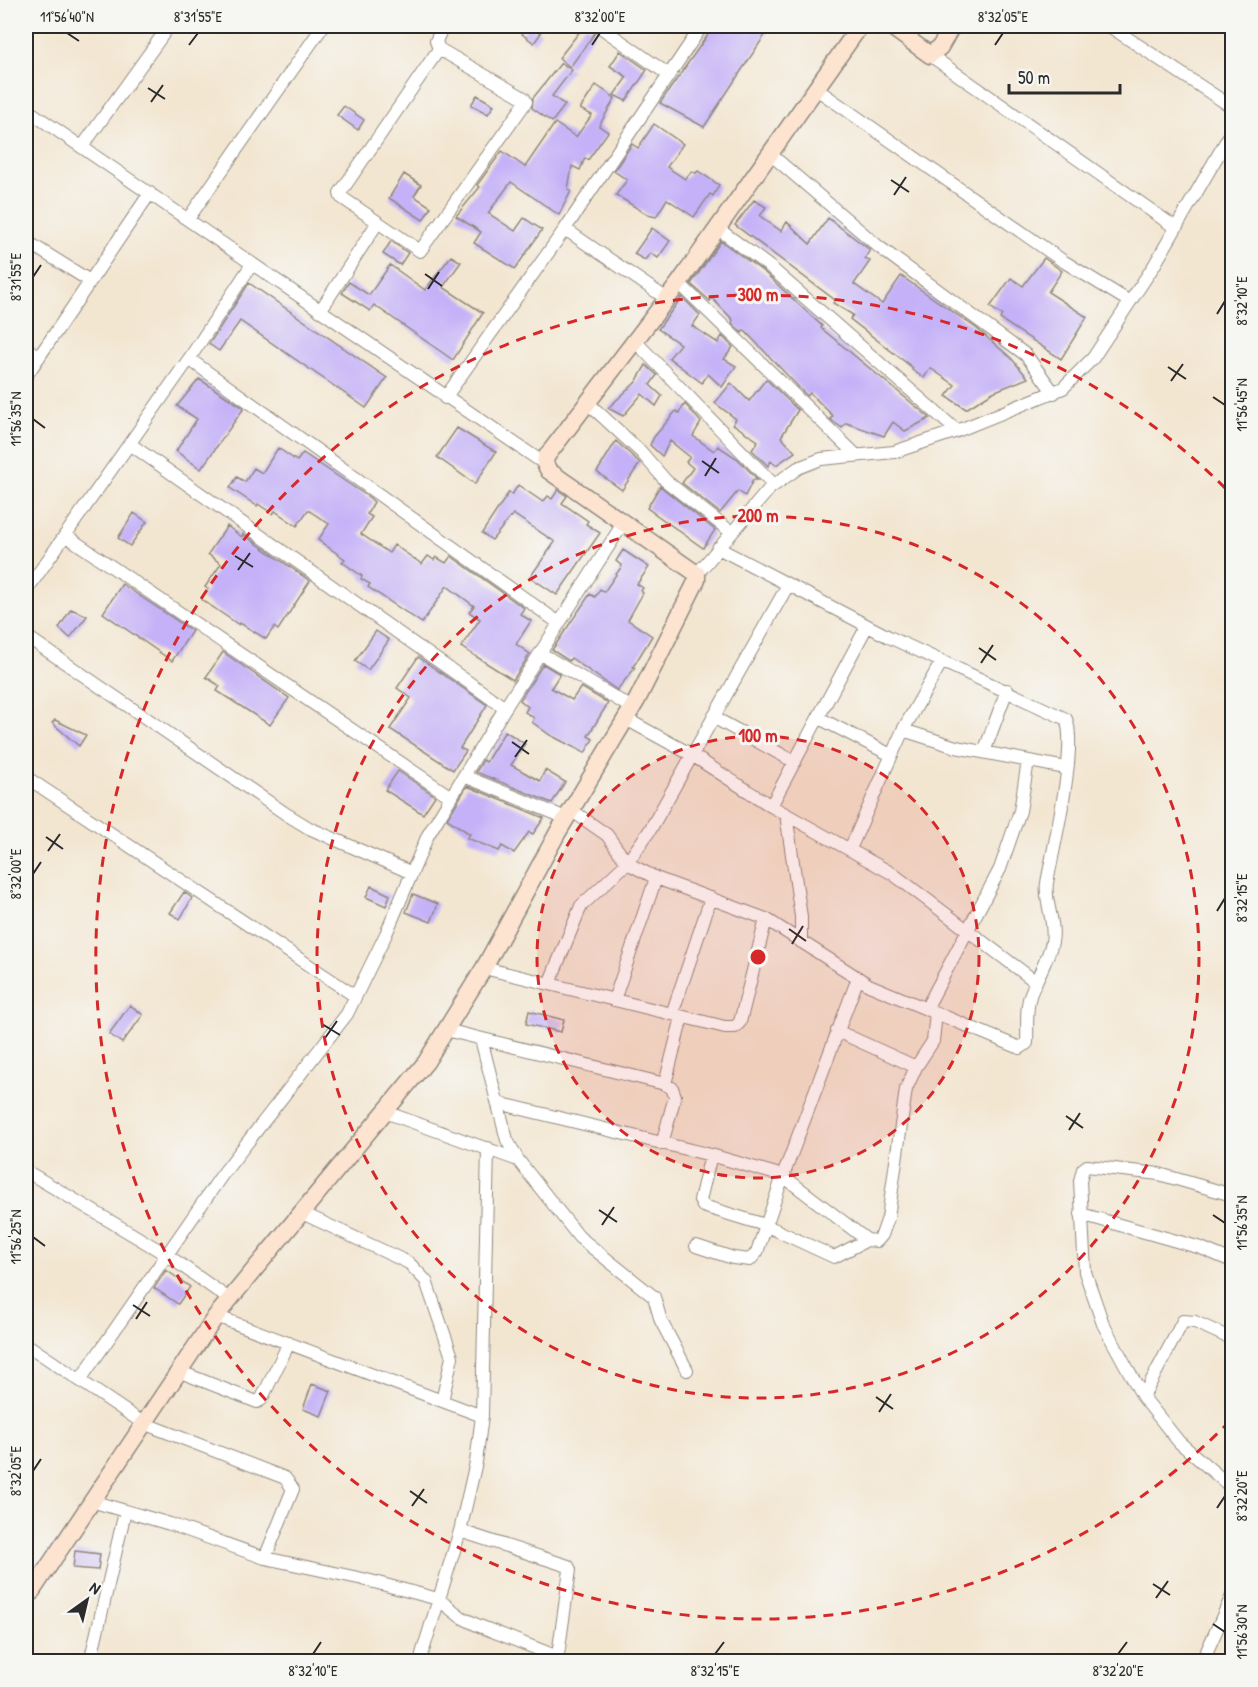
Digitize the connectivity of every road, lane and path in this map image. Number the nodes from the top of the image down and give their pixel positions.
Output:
1 (169, 26) edge
2 (323, 26) edge
3 (443, 26) edge
4 (599, 26) edge
5 (702, 26) edge
6 (860, 26) edge
7 (890, 26) edge
8 (952, 26) edge
9 (1109, 26) edge
10 (439, 49) junction
11 (930, 55) junction
12 (669, 75) junction
13 (815, 88) junction
14 (1233, 107) edge
15 (26, 109) edge
16 (1233, 131) edge
17 (82, 147) junction
18 (769, 153) junction
19 (150, 193) junction
20 (188, 219) junction
21 (378, 222) junction
22 (717, 228) junction
23 (1176, 228) junction
24 (565, 229) junction
25 (26, 241) edge
26 (252, 264) junction
27 (90, 281) junction
28 (679, 283) junction
29 (667, 299) junction
30 (1130, 302) junction
31 (320, 310) junction
32 (635, 341) junction
33 (26, 348) edge
34 (39, 357) junction
35 (189, 359) junction
36 (26, 376) edge
37 (1054, 393) junction
38 (446, 398) junction
39 (588, 403) junction
40 (957, 431) junction
41 (130, 444) junction
42 (856, 456) junction
43 (545, 464) junction
44 (774, 485) junction
45 (624, 522) junction
46 (730, 532) junction
47 (65, 536) junction
48 (718, 548) junction
49 (697, 574) junction
50 (788, 585) junction
51 (26, 591) edge
52 (559, 623) junction
53 (867, 626) junction
54 (26, 636) edge
55 (540, 653) junction
56 (942, 661) junction
57 (1007, 690) junction
58 (505, 708) junction
59 (629, 714) junction
60 (713, 717) junction
61 (819, 718) junction
62 (903, 730) junction
63 (984, 753) junction
64 (692, 755) junction
65 (891, 755) junction
66 (1028, 761) junction
67 (795, 762) junction
68 (1066, 768) junction
69 (464, 776) junction
70 (26, 777) edge
71 (451, 797) junction
72 (771, 806) junction
73 (569, 814) junction
74 (786, 814) junction
75 (850, 849) junction
76 (627, 863) junction
77 (412, 873) junction
78 (656, 878) junction
79 (711, 898) junction
80 (766, 919) junction
81 (970, 930) junction
82 (801, 942) junction
83 (484, 968) junction
84 (858, 978) junction
85 (1036, 982) junction
86 (549, 984) junction
87 (355, 996) junction
88 (614, 1000) junction
89 (931, 1011) junction
90 (677, 1016) junction
91 (446, 1030) junction
92 (837, 1031) junction
93 (481, 1039) junction
94 (916, 1067) junction
95 (665, 1084) junction
96 (498, 1103) junction
97 (385, 1112) junction
98 (662, 1144) junction
99 (488, 1148) junction
100 (711, 1155) junction
101 (518, 1160) junction
102 (26, 1170) edge
103 (783, 1176) junction
104 (1233, 1195) edge
105 (300, 1212) junction
106 (1081, 1214) junction
107 (765, 1226) junction
108 (867, 1240) junction
109 (696, 1246) dead end
110 (166, 1255) junction
111 (1233, 1261) edge
112 (229, 1299) junction
113 (216, 1316) junction
114 (1233, 1339) edge
115 (289, 1343) junction
116 (26, 1344) edge
117 (687, 1370) dead end
118 (178, 1371) junction
119 (80, 1380) junction
120 (1143, 1397) junction
121 (442, 1401) junction
122 (482, 1416) junction
123 (143, 1423) junction
124 (1232, 1484) edge
125 (91, 1501) junction
126 (125, 1512) junction
127 (460, 1531) junction
128 (266, 1558) junction
129 (1233, 1596) edge
130 (438, 1599) junction
131 (26, 1600) edge
132 (557, 1659) edge
133 (90, 1662) edge
134 (422, 1662) edge
135 (1202, 1662) edge

1 - 17 street
2 - 20 street
3 - 10 street
4 - 12 street
5 - 12 street
6 - 13 street
7 - 11 street
8 - 11 street
9 - 14 street
10 - 21 street
10 - 21 street
11 - 23 street
12 - 24 street
13 - 18 street
13 - 30 street
15 - 17 street
16 - 23 street
17 - 19 street
18 - 22 street
18 - 37 street
19 - 20 street
19 - 27 street
20 - 26 street
21 - 31 street
22 - 28 street
22 - 40 street
23 - 30 street
24 - 29 street
24 - 38 street
25 - 27 street
26 - 31 street
26 - 35 street
27 - 34 street
28 - 29 street
28 - 42 street
29 - 32 street
30 - 37 street
31 - 38 street
32 - 39 street
32 - 44 street
33 - 34 street
34 - 36 street
35 - 41 street
35 - 52 street
37 - 40 street
38 - 43 street
39 - 43 street
39 - 46 street
40 - 42 street
41 - 47 street
41 - 58 street
42 - 44 street
43 - 45 street
44 - 46 street
45 - 49 street
45 - 52 street
46 - 48 street
47 - 51 street
47 - 71 street
48 - 49 street
48 - 50 street
49 - 59 street
50 - 53 street
50 - 60 street
52 - 55 street
53 - 56 street
53 - 61 street
54 - 77 street
55 - 58 street
55 - 59 street
56 - 57 street
56 - 62 street
57 - 63 street
57 - 68 street
58 - 69 street
59 - 64 street
59 - 73 street
60 - 64 street
60 - 67 street
61 - 65 street
61 - 67 street
62 - 63 street
62 - 65 street
63 - 66 street
64 - 72 street
64 - 76 street
65 - 75 street
66 - 68 street
66 - 81 street
67 - 72 street
68 - 85 street
69 - 71 street
69 - 73 street
70 - 87 street
71 - 77 street
72 - 74 street
73 - 76 street
73 - 83 street
74 - 75 street
74 - 82 street
75 - 81 street
76 - 78 street
76 - 86 street
77 - 87 street
78 - 79 street
78 - 88 street
79 - 80 street
79 - 90 street
80 - 82 street
80 - 90 street
81 - 85 street
81 - 89 street
82 - 84 street
83 - 86 street
83 - 91 street
84 - 89 street
84 - 92 street
85 - 89 street
86 - 88 street
87 - 110 street
88 - 90 street
89 - 94 street
90 - 95 street
91 - 93 street
91 - 97 street
92 - 94 street
92 - 103 street
93 - 95 street
93 - 96 street
94 - 108 street
95 - 98 street
96 - 98 street
96 - 101 street
97 - 99 street
97 - 105 street
98 - 100 street
99 - 101 street
99 - 122 street
100 - 103 street
100 - 107 street
101 - 117 street
102 - 110 street
103 - 107 street
103 - 108 street
104 - 106 street
105 - 112 street
105 - 121 street
106 - 111 street
106 - 120 street
107 - 108 street
107 - 109 street
110 - 112 street
110 - 119 street
112 - 113 street
113 - 115 street
113 - 118 street
114 - 120 street
115 - 118 street
115 - 121 street
116 - 119 street
118 - 123 street
119 - 123 street
120 - 124 street
121 - 122 street
122 - 127 street
123 - 125 street
123 - 128 street
125 - 126 street
125 - 131 street
126 - 128 street
126 - 133 street
127 - 130 street
127 - 132 street
128 - 130 street
129 - 135 street
130 - 132 street
130 - 134 street

